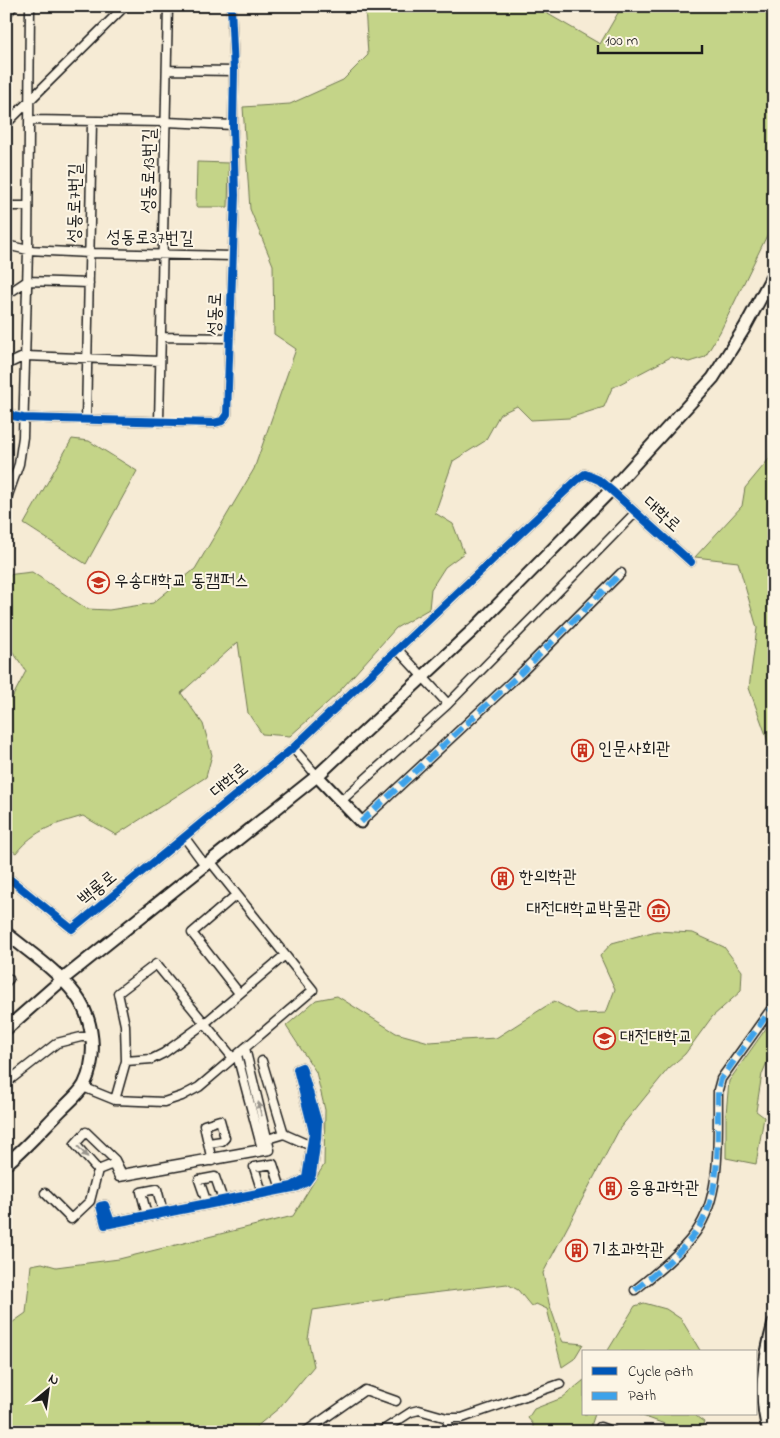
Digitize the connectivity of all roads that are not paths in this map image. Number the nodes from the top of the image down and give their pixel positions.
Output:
1 (13, 6) edge
2 (30, 6) edge
3 (168, 6) edge
4 (124, 7) edge
5 (230, 7) edge
6 (6, 15) edge
7 (167, 70) junction
8 (234, 71) junction
9 (31, 100) junction
10 (29, 120) junction
11 (92, 122) junction
12 (166, 122) junction
13 (6, 124) edge
14 (233, 124) junction
15 (6, 203) edge
16 (28, 206) junction
17 (6, 245) edge
18 (28, 250) junction
19 (90, 253) junction
20 (163, 254) junction
21 (233, 256) junction
22 (774, 273) edge
23 (27, 282) junction
24 (89, 283) junction
25 (6, 294) edge
26 (161, 337) junction
27 (230, 338) junction
28 (25, 356) junction
29 (87, 358) junction
30 (160, 360) junction
31 (6, 365) edge
32 (6, 410) edge
33 (23, 418) junction
34 (86, 420) junction
35 (159, 422) junction
36 (611, 490) junction
37 (6, 501) edge
38 (635, 513) junction
39 (691, 562) dead end
40 (621, 573) dead end
41 (398, 650) junction
42 (423, 677) junction
43 (448, 704) junction
44 (293, 748) junction
45 (317, 776) junction
46 (341, 801) junction
47 (362, 822) joint
48 (185, 838) junction
49 (207, 863) junction
50 (6, 880) edge
51 (236, 895) junction
52 (6, 933) edge
53 (285, 955) junction
54 (6, 977) edge
55 (62, 979) junction
56 (6, 982) edge
57 (239, 993) junction
58 (774, 1005) edge
59 (205, 1023) junction
60 (6, 1029) edge
61 (92, 1037) junction
62 (245, 1048) junction
63 (235, 1057) junction
64 (262, 1060) dead end
65 (126, 1061) junction
66 (6, 1083) edge
67 (83, 1087) junction
68 (115, 1100) junction
69 (284, 1134) junction
70 (265, 1140) junction
71 (209, 1143) dead end
72 (310, 1146) junction
73 (212, 1160) junction
74 (6, 1164) edge
75 (98, 1170) junction
76 (281, 1189) junction
77 (262, 1192) junction
78 (45, 1193) dead end
79 (223, 1200) junction
80 (206, 1203) junction
81 (163, 1212) junction
82 (147, 1215) junction
83 (635, 1290) dead end
84 (774, 1323) edge
85 (560, 1384) dead end
86 (396, 1401) dead end
87 (447, 1418) junction
88 (600, 1427) dead end
89 (305, 1432) edge
90 (380, 1432) edge
91 (450, 1432) edge
92 (614, 1432) edge
93 (769, 1432) edge

1 - 6 street
2 - 9 street
3 - 7 street, 성동로13번길
4 - 9 street
5 - 8 street, 성동로
7 - 8 street
7 - 12 street, 성동로13번길
8 - 14 street, 성동로
9 - 10 street
9 - 13 street
10 - 11 street
10 - 16 street
11 - 12 street
11 - 19 street, 성동로7번길
12 - 14 street
12 - 20 street, 성동로13번길
14 - 21 street, 성동로
15 - 16 street
16 - 18 street
17 - 18 street, 성동로37번길
18 - 19 street, 성동로37번길
18 - 23 street
19 - 20 street, 성동로37번길
19 - 24 street, 성동로7번길
20 - 21 street, 성동로37번길
20 - 26 street, 성동로13번길
21 - 27 street, 성동로
22 - 36 main road
23 - 24 street
23 - 25 street
23 - 28 street
24 - 29 street, 성동로7번길
26 - 27 street
26 - 30 street, 성동로13번길
27 - 35 street, 성동로
28 - 29 street
28 - 31 street
28 - 33 street
29 - 30 street
29 - 34 street, 성동로7번길
30 - 35 street, 성동로13번길
32 - 33 street
33 - 34 street, 성동로
33 - 37 street
34 - 35 street, 성동로
36 - 38 street, 대학로
36 - 41 street, 대학로
36 - 42 main road
38 - 39 street, 대학로
38 - 43 street, 대학로
40 - 47 street
41 - 42 street
41 - 44 street, 대학로
42 - 43 street
42 - 45 main road
43 - 46 street, 대학로
44 - 45 street
44 - 48 street, 대학로
45 - 46 main road
45 - 49 main road
46 - 47 main road
48 - 49 street
48 - 50 street, 백룡로
49 - 51 street
49 - 55 main road
51 - 53 street
51 - 57 street
52 - 55 main road
53 - 57 street
53 - 62 street
54 - 56 street
55 - 60 main road
55 - 61 main road
57 - 59 street
58 - 83 street
59 - 63 street
59 - 65 street
59 - 65 street
61 - 66 street
61 - 67 main road
62 - 63 street
70 -> 62 street
63 - 68 street
63 - 70 street
64 - 69 street
65 - 68 street
67 - 68 street
67 - 74 main road
69 - 70 street
69 - 72 street
70 - 73 street
71 - 73 street
72 - 76 street
72 - 82 street
73 - 75 street
73 -> 75 street
75 - 78 street
76 - 77 street
76 - 77 street
77 - 79 street
79 - 80 street
79 - 80 street
80 - 81 street
81 - 82 street
81 - 82 street
84 - 93 main road
85 - 87 street
86 - 89 street
87 - 90 street
87 - 91 street
88 - 92 street

